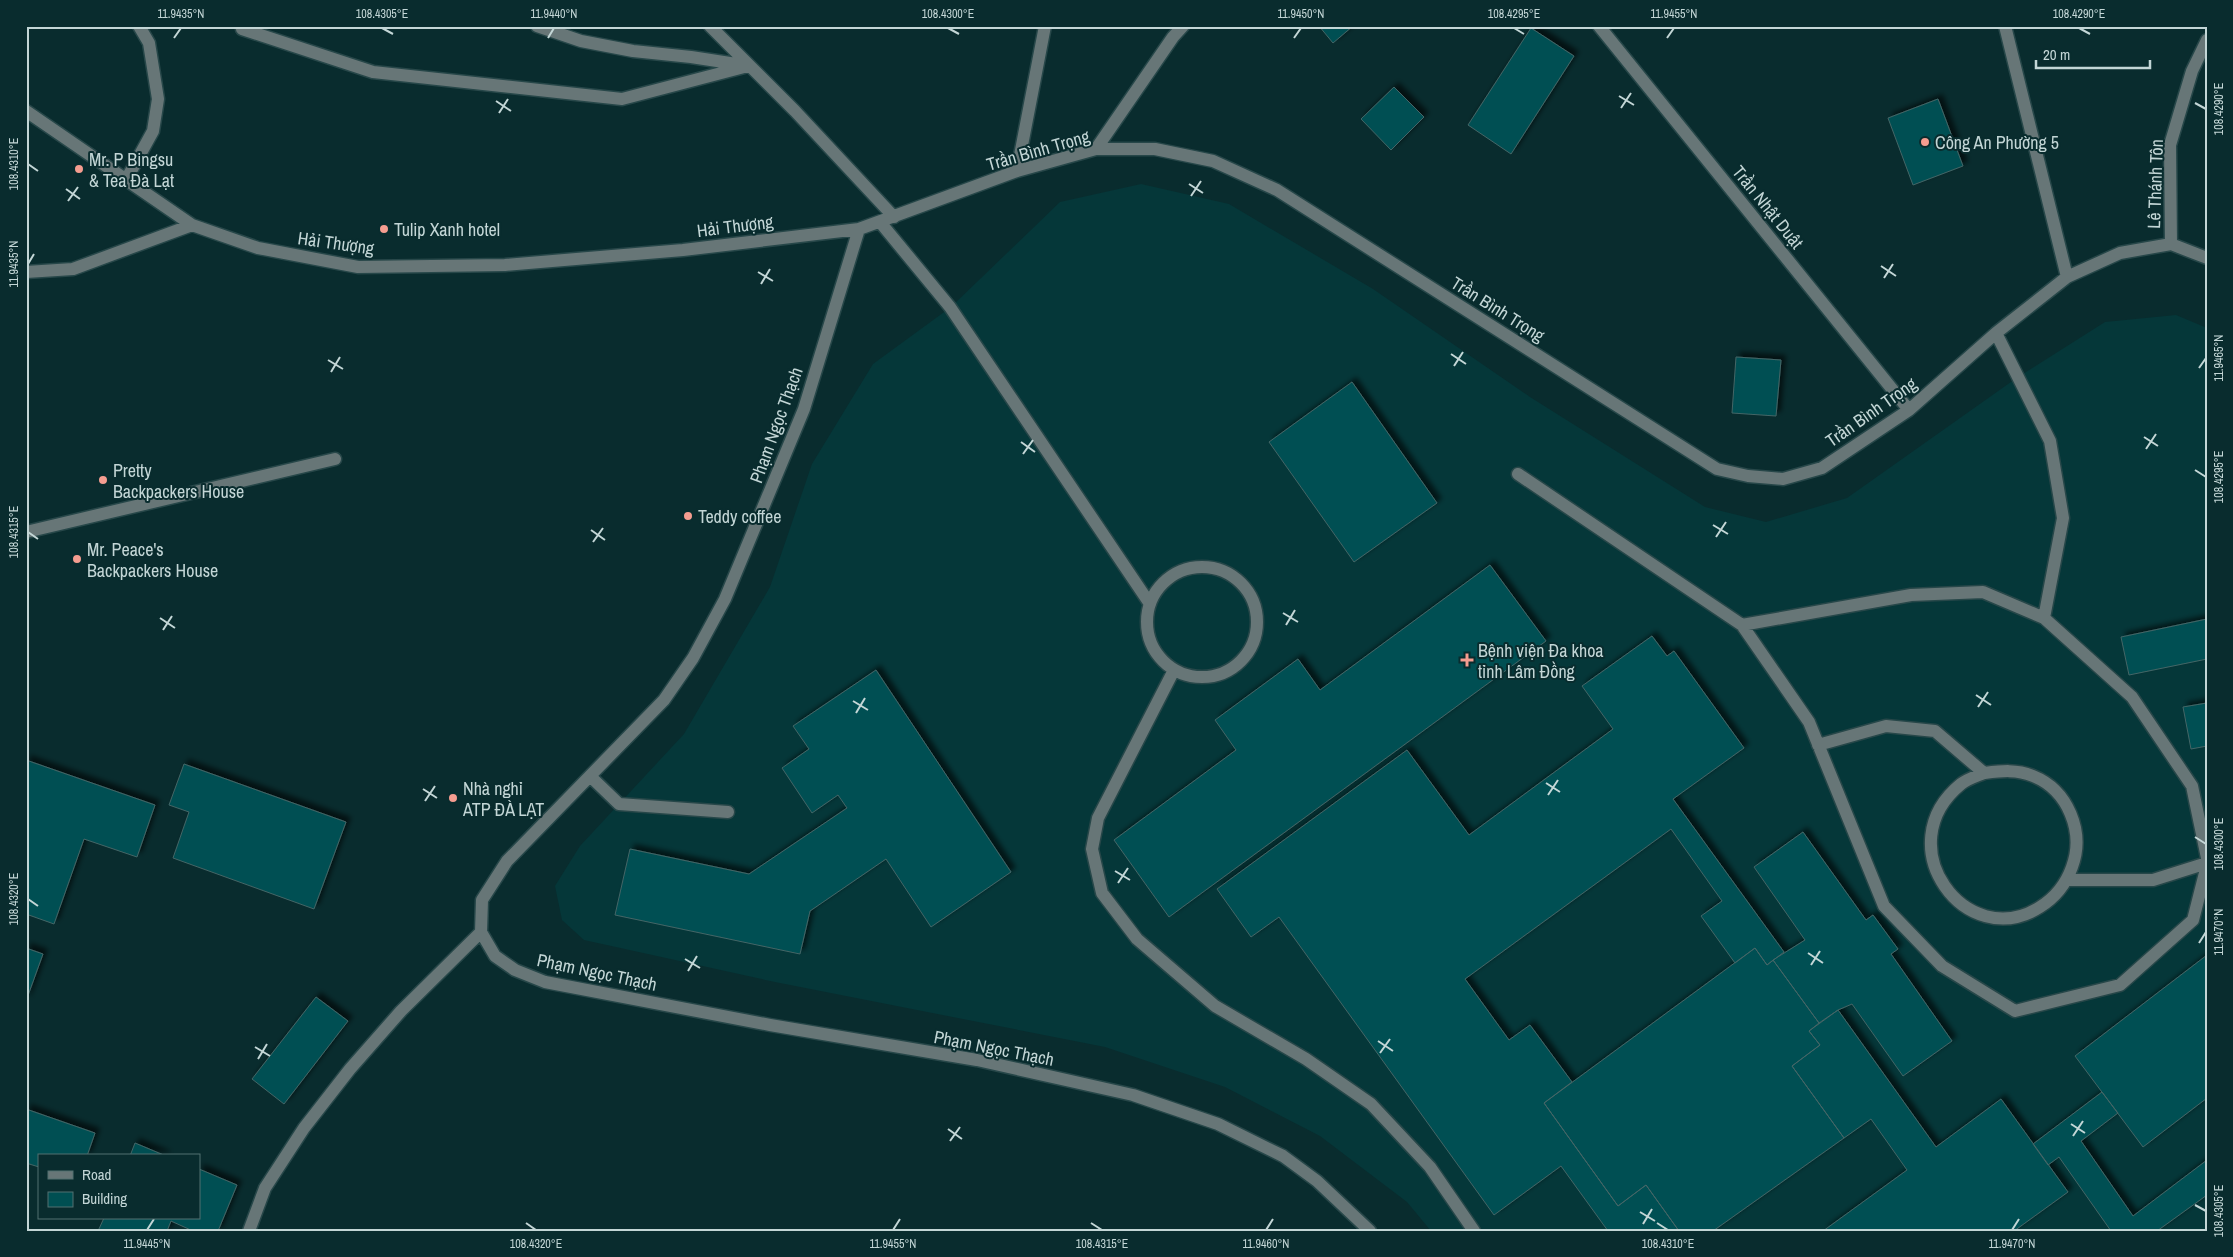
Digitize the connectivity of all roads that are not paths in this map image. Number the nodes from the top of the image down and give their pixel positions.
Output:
1 (139, 26) edge
2 (537, 26) edge
3 (710, 26) edge
4 (1045, 26) edge
5 (1183, 26) edge
6 (1599, 26) edge
7 (2005, 26) edge
8 (242, 28) dead end
9 (2207, 40) edge
10 (748, 66) junction
11 (26, 111) edge
12 (1096, 149) junction
13 (1017, 171) junction
14 (126, 180) junction
15 (894, 217) junction
16 (880, 222) junction
17 (192, 225) junction
18 (859, 229) junction
19 (2171, 244) junction
20 (2207, 258) edge
21 (26, 272) edge
22 (2067, 277) junction
23 (1996, 333) junction
24 (1910, 410) junction
25 (335, 459) dead end
26 (1518, 474) dead end
27 (26, 532) edge
28 (1150, 604) junction
29 (2044, 618) junction
30 (1742, 625) junction
31 (1174, 670) junction
32 (1818, 745) junction
33 (1984, 772) junction
34 (591, 777) junction
35 (728, 812) dead end
36 (2207, 858) edge
37 (2207, 864) edge
38 (2068, 880) junction
39 (481, 932) junction
40 (249, 1231) edge
41 (1370, 1231) edge
42 (1474, 1231) edge

1 - 14 street
2 - 10 street
3 - 10 street
4 - 13 street
5 - 12 street
6 - 24 street, Trần Nhật Duật
7 - 22 street
8 - 10 street
9 - 19 street, Lê Thánh Tôn
10 - 15 street
11 - 14 street, Hải Thượng
12 - 13 street, Trần Bình Trọng
12 - 24 street, Trần Bình Trọng
13 - 15 street, Trần Bình Trọng
14 - 17 street, Hải Thượng
15 - 16 street, Trần Bình Trọng
16 - 18 street, Trần Bình Trọng
16 - 28 street
17 - 18 street, Hải Thượng
17 - 21 street
18 - 34 street, Phạm Ngọc Thạch
19 - 20 street
19 - 22 street, Trần Bình Trọng
22 - 23 street, Trần Bình Trọng
23 - 24 street, Trần Bình Trọng
23 - 29 street
25 - 27 street
26 - 30 street
28 - 31 street
28 - 31 street
29 - 30 street
29 - 36 street
30 - 32 street
31 - 42 street
32 - 33 street
32 - 37 street
33 - 38 street
33 - 38 street
34 - 35 street
34 - 39 street, Phạm Ngọc Thạch
37 - 38 street
39 - 40 street
39 - 41 street, Phạm Ngọc Thạch

